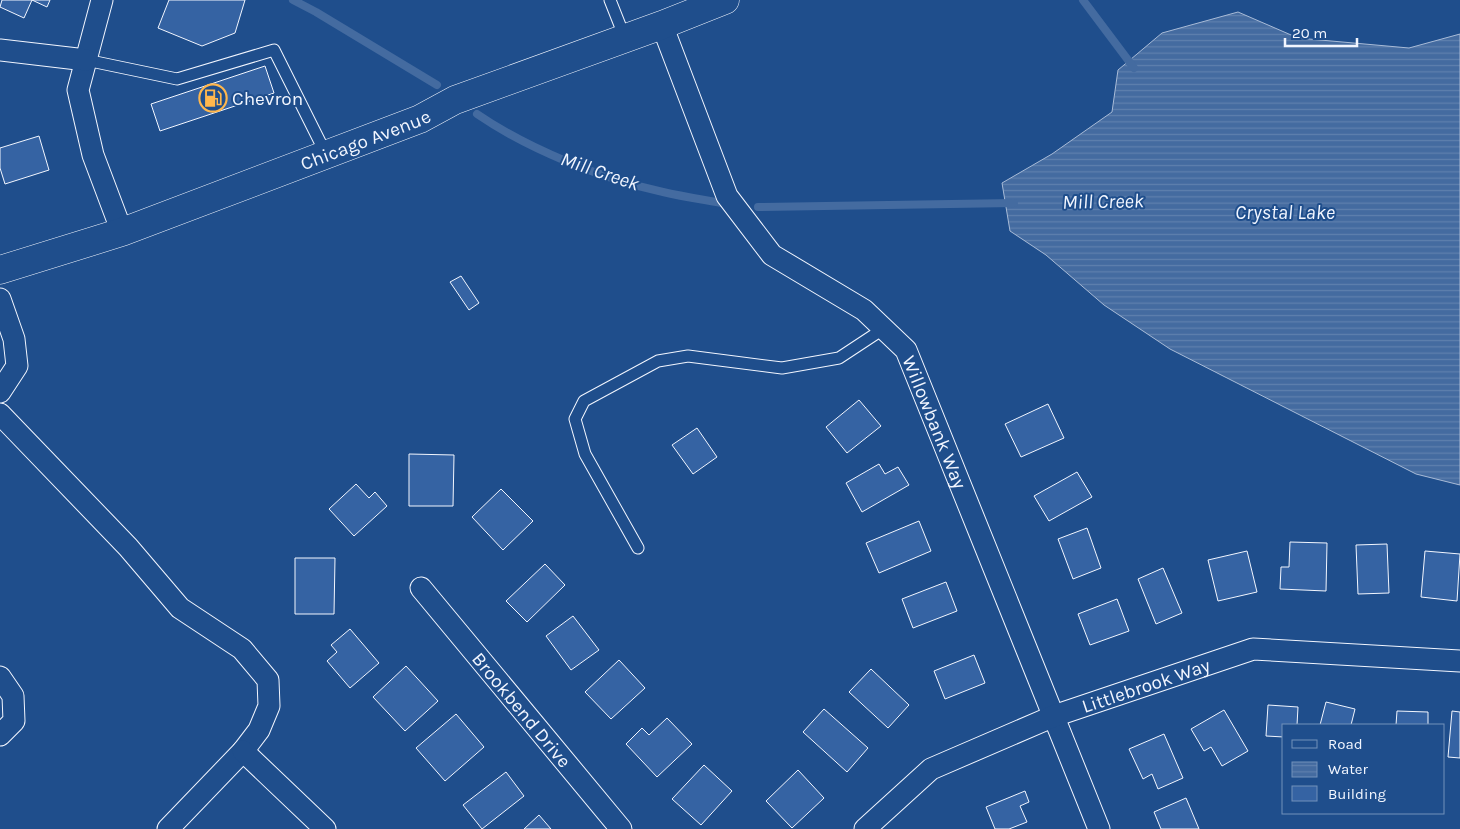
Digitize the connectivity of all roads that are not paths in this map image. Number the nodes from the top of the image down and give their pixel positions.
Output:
1 (102, 0) edge
2 (610, 0) edge
3 (725, 0) edge
4 (662, 25) junction
5 (625, 39) junction
6 (0, 50) edge
7 (86, 60) junction
8 (326, 154) junction
9 (122, 232) junction
10 (0, 270) edge
11 (0, 300) edge
12 (884, 329) junction
13 (0, 392) edge
14 (0, 414) edge
15 (638, 548) dead end
16 (421, 588) dead end
17 (1460, 660) edge
18 (0, 677) edge
19 (1054, 716) junction
20 (0, 735) edge
21 (243, 751) junction
22 (168, 829) edge
23 (325, 829) edge
24 (621, 829) edge
25 (865, 829) edge
26 (1099, 829) edge

1 - 7 street
2 - 5 lane
3 - 4 street, Chicago Avenue
4 - 5 street, Chicago Avenue
4 - 12 street, Willowbank Way
5 - 8 street, Chicago Avenue
6 - 7 street
7 - 8 lane
7 - 9 street
8 - 9 street, Chicago Avenue
9 - 10 street, Chicago Avenue
11 - 13 street
12 - 15 lane
12 - 19 street, Willowbank Way
14 - 21 street
16 - 24 street, Brookbend Drive
17 - 19 street, Littlebrook Way
18 - 20 street
19 - 25 street, Littlebrook Way
19 - 26 street, Willowbank Way
21 - 22 street
21 - 23 street

